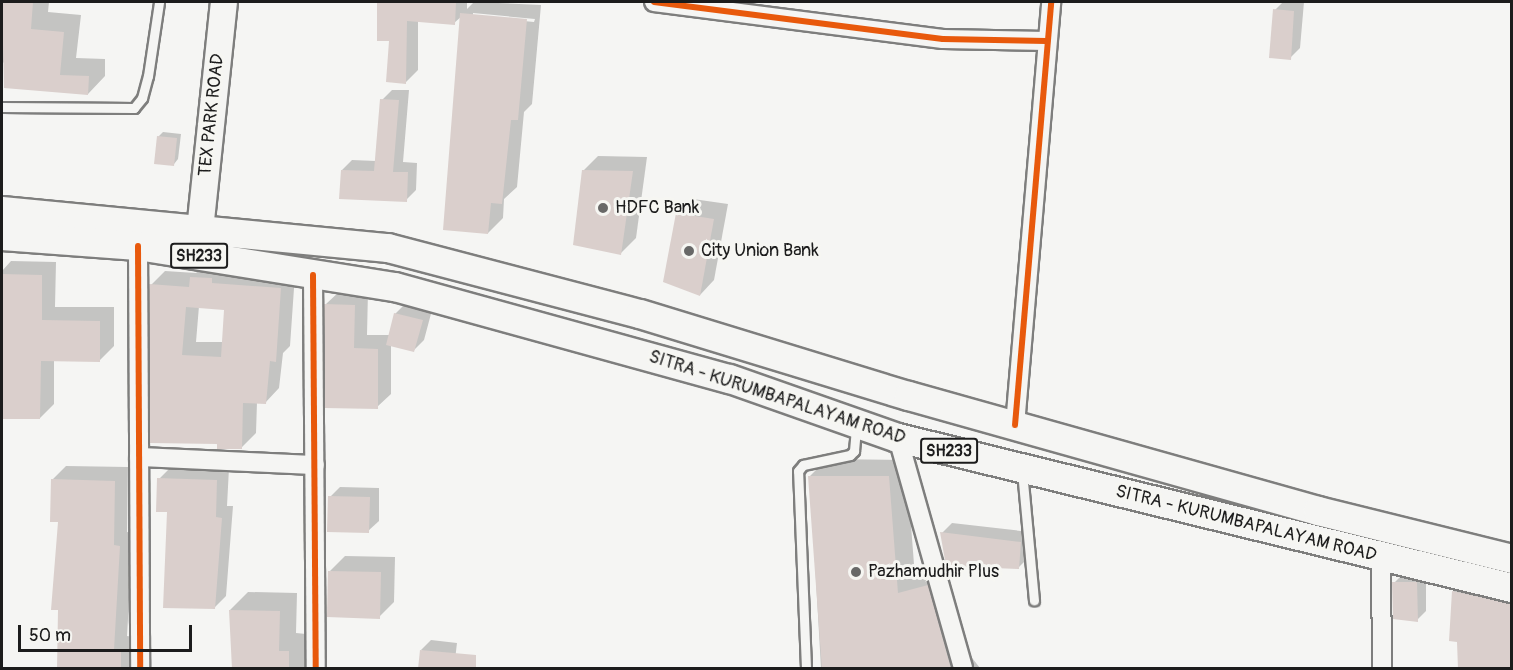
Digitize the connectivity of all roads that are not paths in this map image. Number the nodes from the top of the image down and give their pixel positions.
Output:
1 (159, 2) edge
2 (224, 2) edge
3 (654, 2) edge
4 (1051, 2) edge
5 (786, 10) edge
6 (1047, 41) junction
7 (2, 107) edge
8 (2, 211) edge
9 (200, 228) junction
10 (2, 236) edge
11 (138, 246) junction
12 (198, 256) junction
13 (313, 275) junction
14 (856, 423) junction
15 (1015, 425) junction
16 (898, 438) junction
17 (139, 457) junction
18 (315, 465) junction
19 (1021, 468) junction
20 (1381, 558) junction
21 (1512, 559) edge
22 (1512, 588) edge
23 (1034, 600) dead end
24 (140, 669) edge
25 (316, 669) edge
26 (806, 669) edge
27 (963, 669) edge
28 (1382, 669) edge

1 - 7 lane
2 - 9 street, TEX PARK ROAD
3 - 5 street
4 - 6 street
5 - 6 street
6 - 15 street
8 - 9 main road, SH233
9 - 12 street, TEX PARK ROAD
9 - 15 main road
10 - 11 main road, SITRA - KURUMBAPALAYAM ROAD / SH233
11 - 12 main road, SITRA - KURUMBAPALAYAM ROAD / SH233
11 - 17 street
12 - 13 main road, SITRA - KURUMBAPALAYAM ROAD / SH233
13 - 14 main road, SITRA - KURUMBAPALAYAM ROAD / SH233
13 - 18 street
14 - 16 main road, SITRA - KURUMBAPALAYAM ROAD / SH233
14 - 26 lane
15 - 21 main road
16 - 19 main road, SITRA - KURUMBAPALAYAM ROAD / SH233
16 - 27 street
17 - 18 street
17 - 24 street
18 - 25 street
19 - 20 main road, SITRA - KURUMBAPALAYAM ROAD / SH233
19 - 23 lane
20 - 22 main road, SITRA - KURUMBAPALAYAM ROAD / SH233
20 - 28 street

